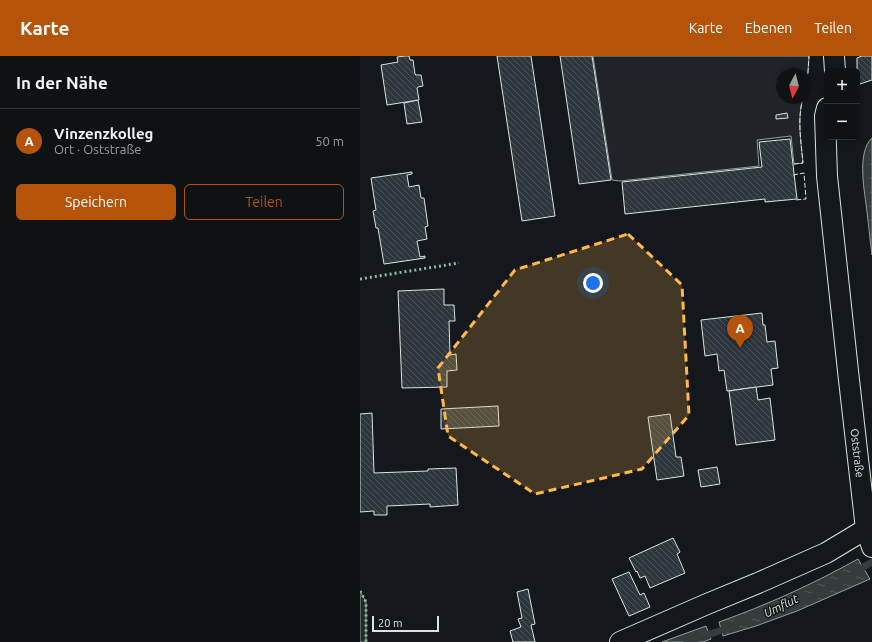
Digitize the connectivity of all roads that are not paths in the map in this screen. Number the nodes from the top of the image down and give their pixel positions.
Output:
1 (834, 56) edge
2 (835, 68) edge
3 (826, 140) edge
4 (870, 540) edge
5 (620, 642) edge

1 - 2 street
3 - 4 street, Oststraße
4 - 5 street, Oststraße

